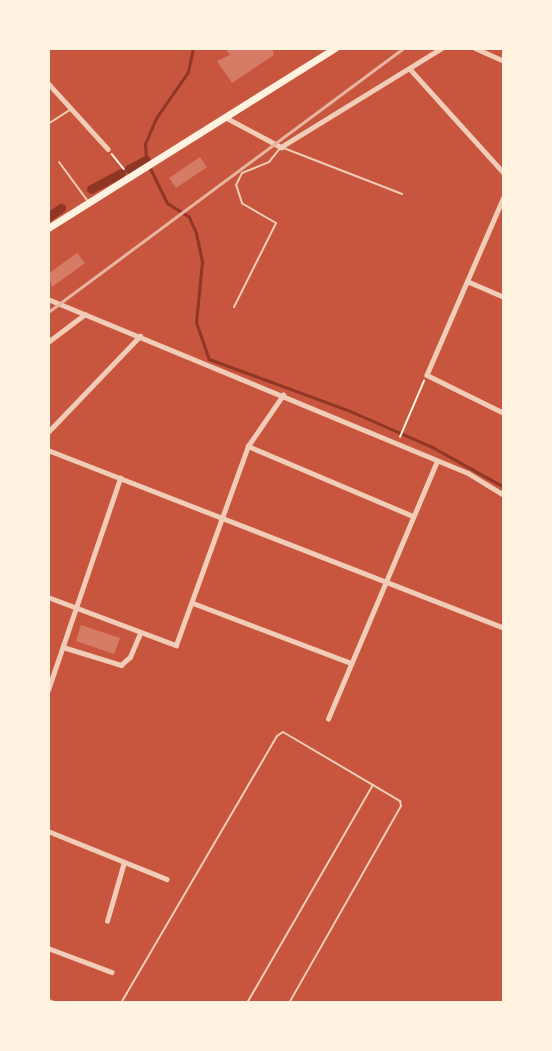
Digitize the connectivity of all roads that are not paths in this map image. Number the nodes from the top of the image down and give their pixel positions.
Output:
1 (335, 48) edge
2 (442, 48) edge
3 (475, 48) edge
4 (504, 61) edge
5 (410, 69) junction
6 (48, 82) edge
7 (71, 108) junction
8 (225, 117) junction
9 (48, 124) edge
10 (281, 147) junction
11 (108, 149) road end
12 (59, 162) dead end
13 (504, 173) edge
14 (402, 195) dead end
15 (504, 197) edge
16 (89, 202) junction
17 (48, 228) edge
18 (468, 282) junction
19 (504, 297) edge
20 (48, 299) edge
21 (234, 307) dead end
22 (85, 314) junction
23 (140, 336) junction
24 (48, 342) edge
25 (283, 395) junction
26 (504, 413) edge
27 (48, 432) edge
28 (248, 446) junction
29 (48, 450) edge
30 (437, 461) junction
31 (120, 478) junction
32 (504, 495) edge
33 (413, 516) junction
34 (223, 518) junction
35 (385, 582) junction
36 (48, 597) edge
37 (193, 603) junction
38 (76, 608) junction
39 (504, 628) edge
40 (140, 633) junction
41 (63, 648) junction
42 (351, 663) junction
43 (48, 690) edge
44 (328, 719) dead end
45 (373, 785) junction
46 (48, 831) edge
47 (124, 862) junction
48 (167, 879) dead end
49 (107, 921) dead end
50 (48, 948) edge
51 (112, 972) dead end
52 (48, 1001) edge
53 (54, 1003) edge
54 (121, 1003) edge
55 (247, 1003) edge
56 (289, 1003) edge

1 - 8 main road
2 - 5 street
3 - 4 street
5 - 10 street
5 - 13 street
6 - 7 street
7 - 9 lane
7 - 11 street
8 - 10 street
8 - 16 main road
10 - 14 lane
10 - 21 lane
12 - 16 lane
15 - 18 street
16 - 17 main road
18 - 19 street
18 - 26 street
20 - 22 street
22 - 23 street
22 - 24 street
23 - 25 street
23 - 27 street
25 - 28 street
25 - 30 street
28 - 33 street
28 - 34 street
29 - 31 street
30 - 32 street
30 - 33 street
31 - 34 street
31 - 38 street
33 - 35 street
34 - 35 street
34 - 37 street
35 - 39 street
35 - 42 street
36 - 38 street
37 - 40 street
37 - 42 street
38 - 40 street
38 - 41 street
40 - 41 street
41 - 43 street
42 - 44 street
45 - 54 lane
45 - 55 lane
45 - 56 lane
46 - 47 street
47 - 48 street
47 - 49 street
50 - 51 street
52 - 53 street

